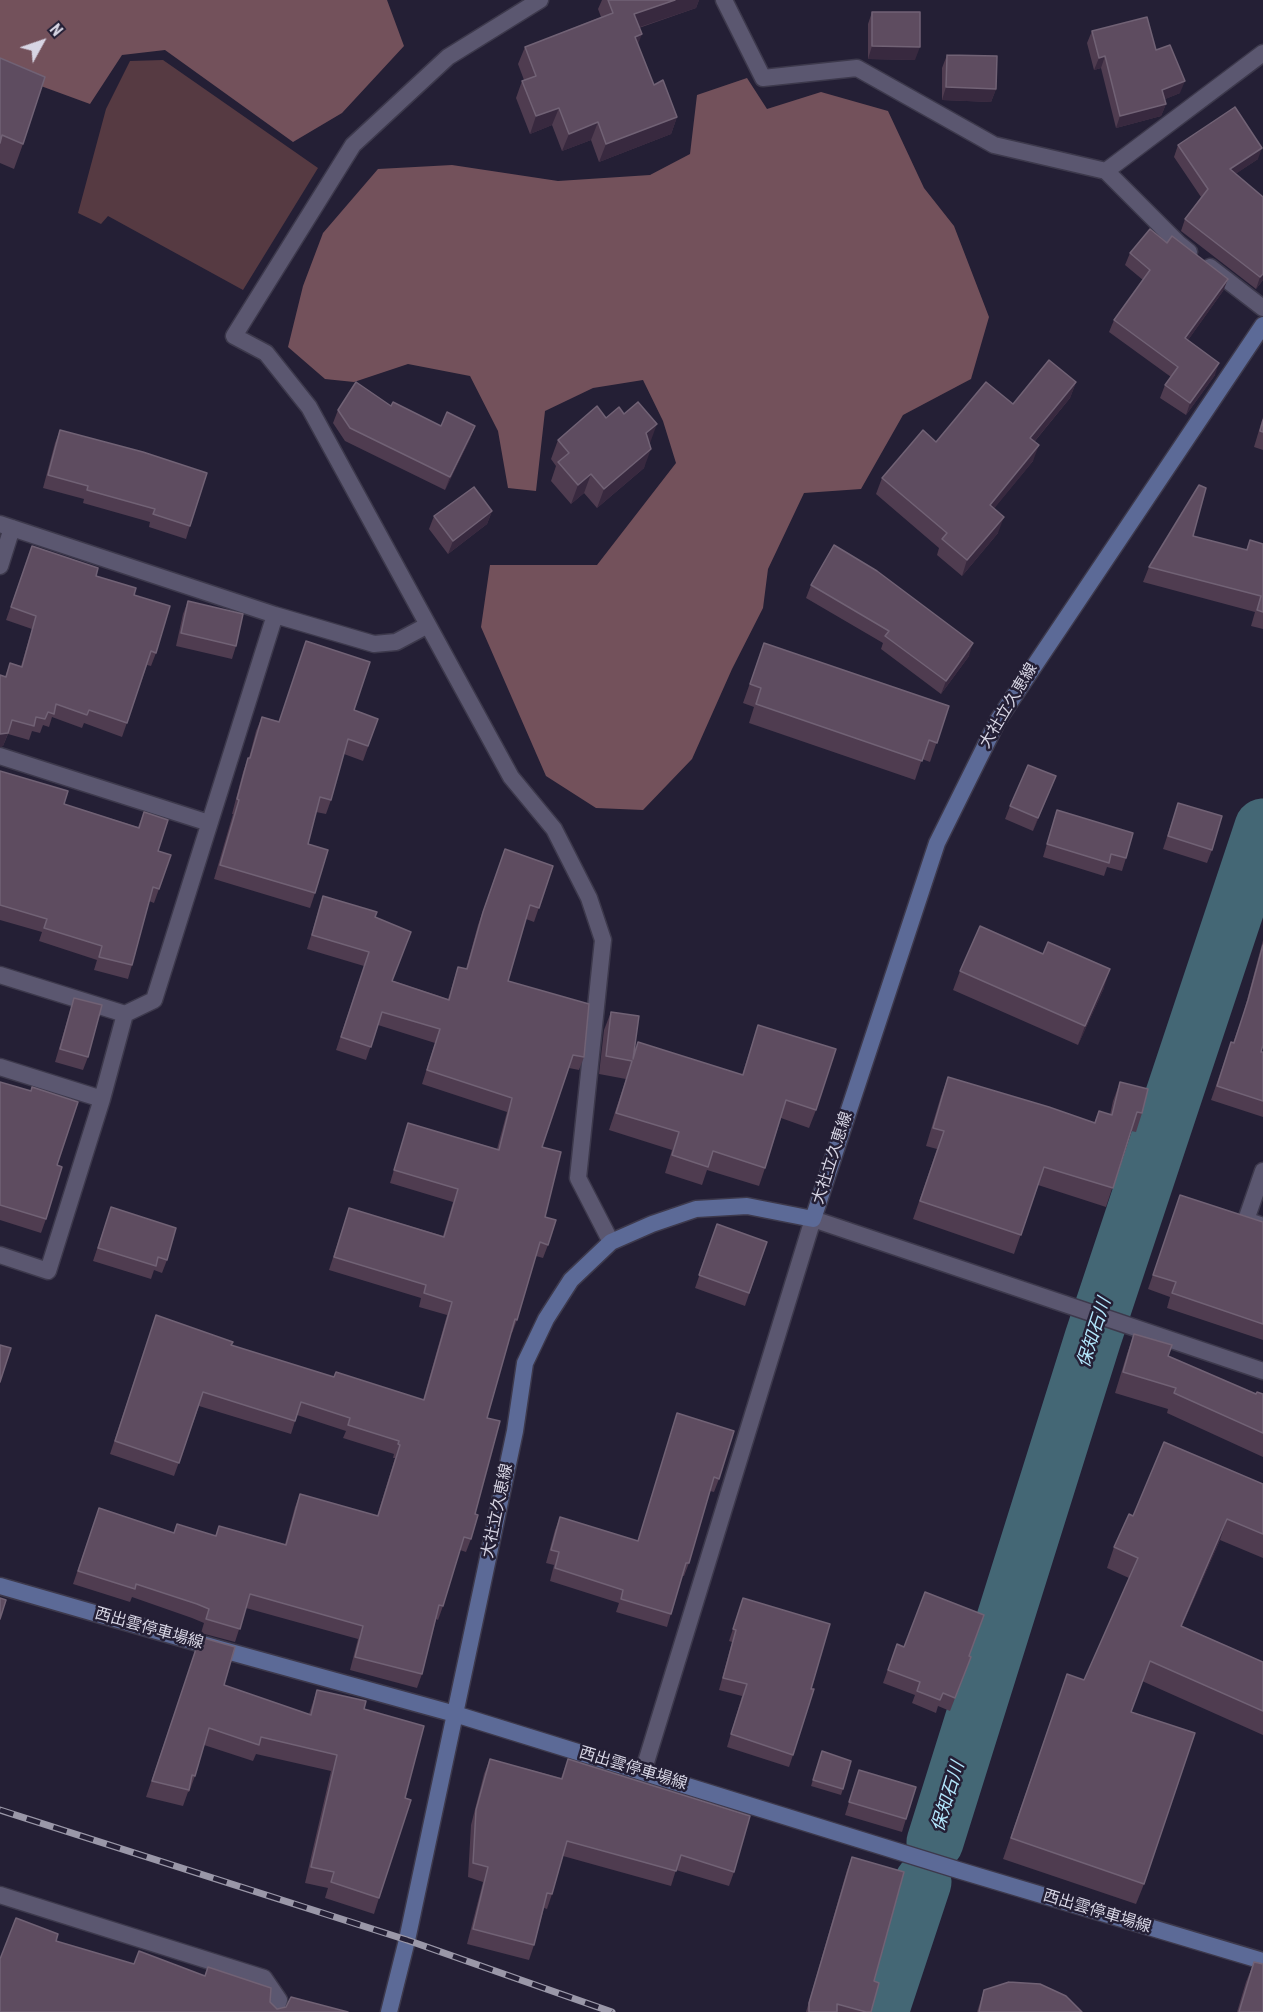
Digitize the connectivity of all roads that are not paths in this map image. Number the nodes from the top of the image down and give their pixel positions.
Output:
1 (539, 0) edge
2 (724, 0) edge
3 (1263, 53) edge
4 (1106, 171) junction
5 (1263, 308) edge
6 (1263, 325) edge
7 (6, 526) edge
8 (0, 566) edge
9 (275, 615) junction
10 (428, 625) junction
11 (0, 756) edge
12 (209, 823) junction
13 (0, 975) edge
14 (125, 1014) junction
15 (0, 1067) edge
16 (102, 1099) junction
17 (1263, 1170) edge
18 (813, 1219) junction
19 (1263, 1226) edge
20 (611, 1242) junction
21 (0, 1255) edge
22 (1263, 1371) edge
23 (0, 1586) edge
24 (455, 1714) junction
25 (643, 1772) junction
26 (0, 1895) edge
27 (1263, 1961) edge
28 (274, 2012) edge
29 (388, 2012) edge

1 - 10 street
2 - 4 street
3 - 4 street
4 - 5 street
6 - 18 main road, 大社立久恵線
7 - 8 street
7 - 9 street
9 - 10 street
9 - 12 street
10 - 20 street
11 - 12 street
12 - 14 street
13 - 14 street
14 - 16 street
15 - 16 street
16 - 21 street
17 - 19 street
18 - 20 main road, 大社立久恵線
18 - 22 street
18 - 25 street
20 - 24 main road, 大社立久恵線
23 - 24 main road, 西出雲停車場線
24 - 25 main road, 西出雲停車場線
24 - 29 main road, 大社立久恵線
25 - 27 main road, 西出雲停車場線
26 - 28 street

